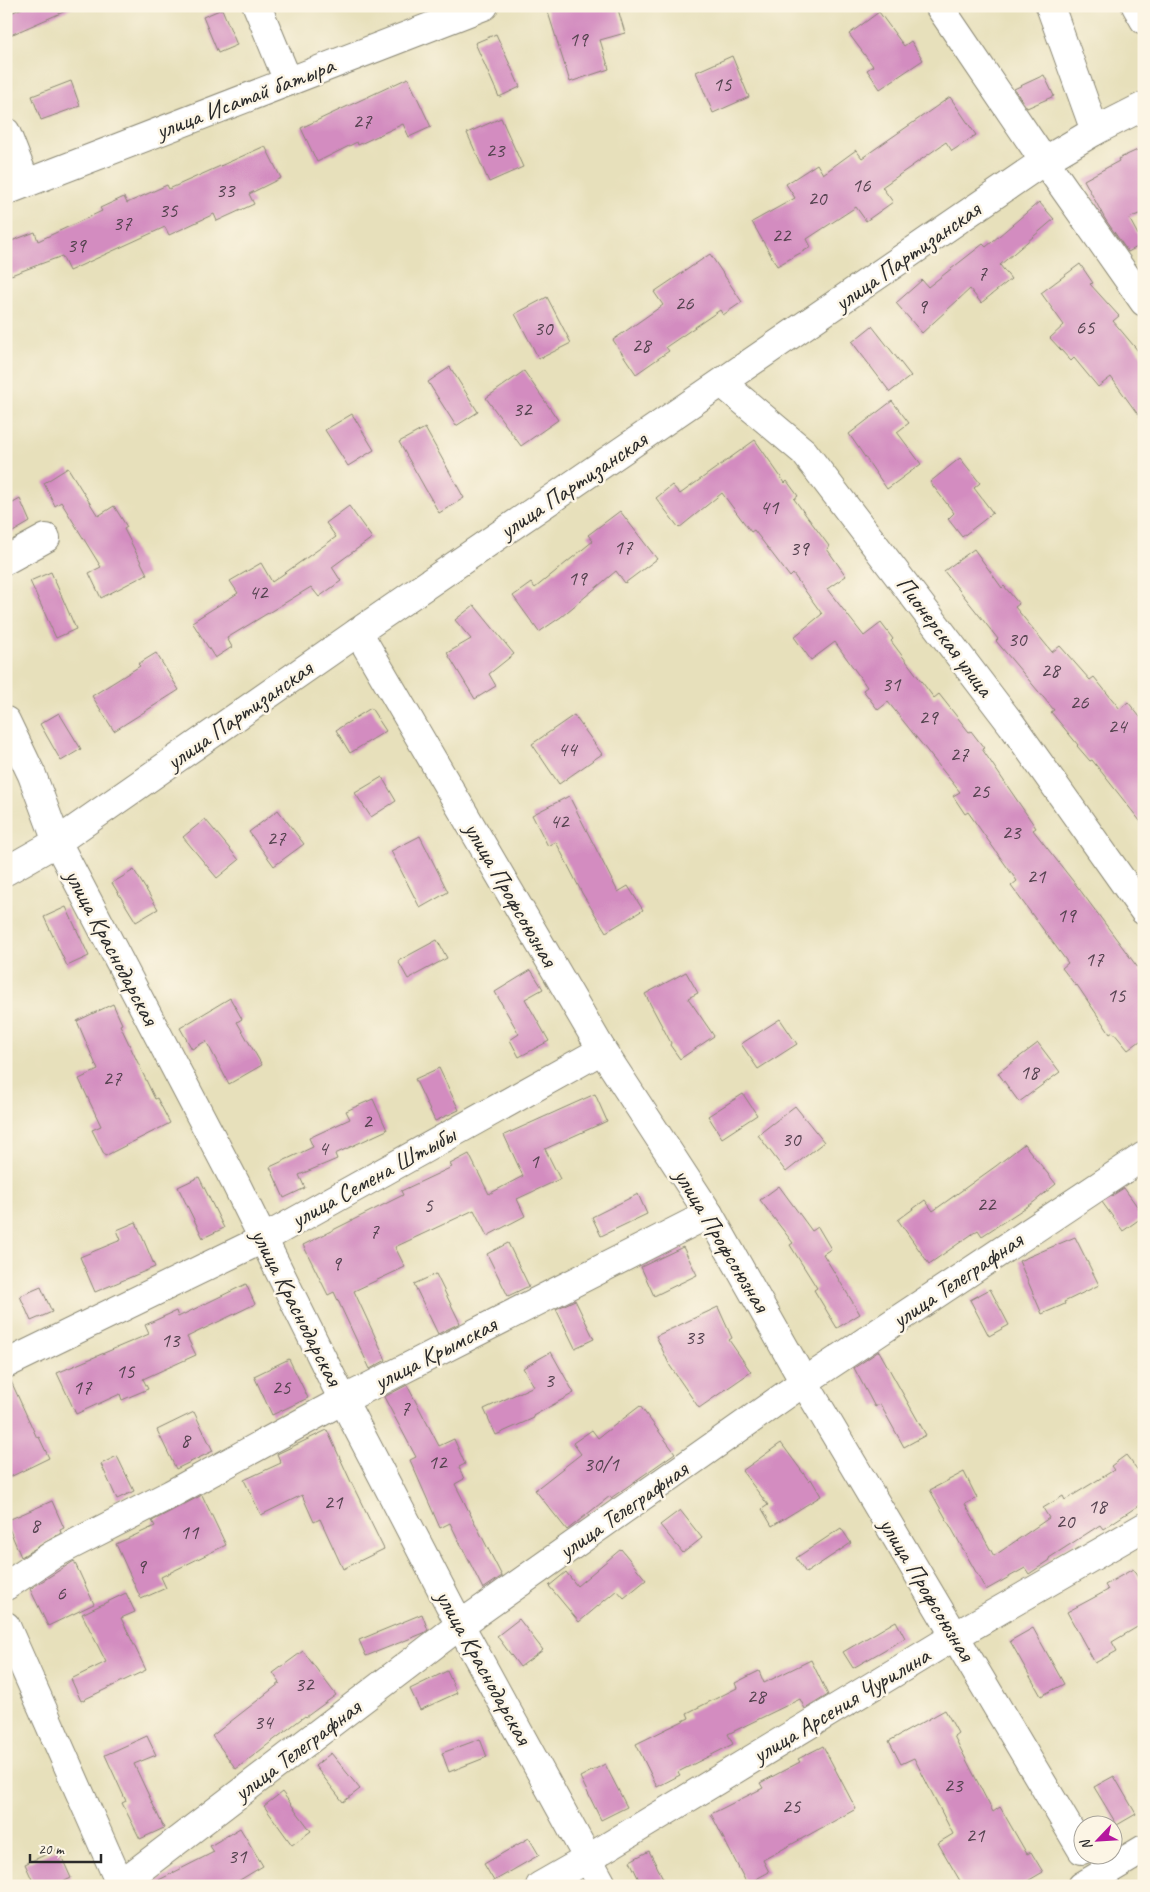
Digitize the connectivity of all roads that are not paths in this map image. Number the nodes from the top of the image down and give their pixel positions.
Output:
1 (257, 6) edge
2 (484, 6) edge
3 (939, 6) edge
4 (1050, 6) edge
5 (1136, 6) edge
6 (1144, 20) edge
7 (288, 81) junction
8 (1144, 106) edge
9 (1096, 131) junction
10 (6, 132) edge
11 (1049, 168) junction
12 (16, 187) edge
13 (1144, 302) edge
14 (722, 383) junction
15 (46, 538) dead end
16 (6, 560) edge
17 (358, 632) junction
18 (6, 721) edge
19 (57, 842) junction
20 (6, 871) edge
21 (1144, 911) edge
22 (602, 1050) junction
23 (1144, 1156) edge
24 (710, 1214) junction
25 (263, 1239) junction
26 (6, 1364) edge
27 (804, 1382) junction
28 (344, 1400) junction
29 (1144, 1527) edge
30 (6, 1586) edge
31 (460, 1625) junction
32 (6, 1626) edge
33 (955, 1636) junction
34 (1072, 1833) edge
35 (1144, 1849) edge
36 (589, 1858) junction
37 (1092, 1876) edge
38 (120, 1885) edge
39 (540, 1886) edge
40 (603, 1886) edge

1 - 7 street
2 - 7 street, улица Исатай батыра
3 - 11 street
4 - 9 street
5 - 6 street
7 - 12 street, улица Исатай батыра
8 - 9 street, улица Партизанская
9 - 11 street, улица Партизанская
10 - 12 street
11 - 13 street
11 - 14 street, улица Партизанская
14 - 17 street, улица Партизанская
14 - 21 street, Пионерская улица
15 - 16 street
17 - 19 street, улица Партизанская
17 - 22 street, улица Профсоюзная
18 - 19 street, улица Краснодарская
19 - 20 street, улица Партизанская
19 - 25 street, улица Краснодарская
22 - 24 street, улица Профсоюзная
22 - 25 street, улица Семена Штыбы
23 - 27 street, улица Телеграфная
24 - 27 street, улица Профсоюзная
24 - 28 street, улица Крымская
25 - 26 street, улица Семена Штыбы
25 - 28 street, улица Краснодарская
27 - 31 street, улица Телеграфная
27 - 33 street, улица Профсоюзная
28 - 30 street, улица Крымская
28 - 31 street, улица Краснодарская
29 - 33 street, улица Арсения Чурилина
31 - 36 street, улица Краснодарская
31 - 38 street, улица Телеграфная
32 - 38 street
33 - 34 street, улица Профсоюзная
33 - 36 street, улица Арсения Чурилина
35 - 37 street
36 - 39 street, улица Арсения Чурилина
36 - 40 street, улица Краснодарская

